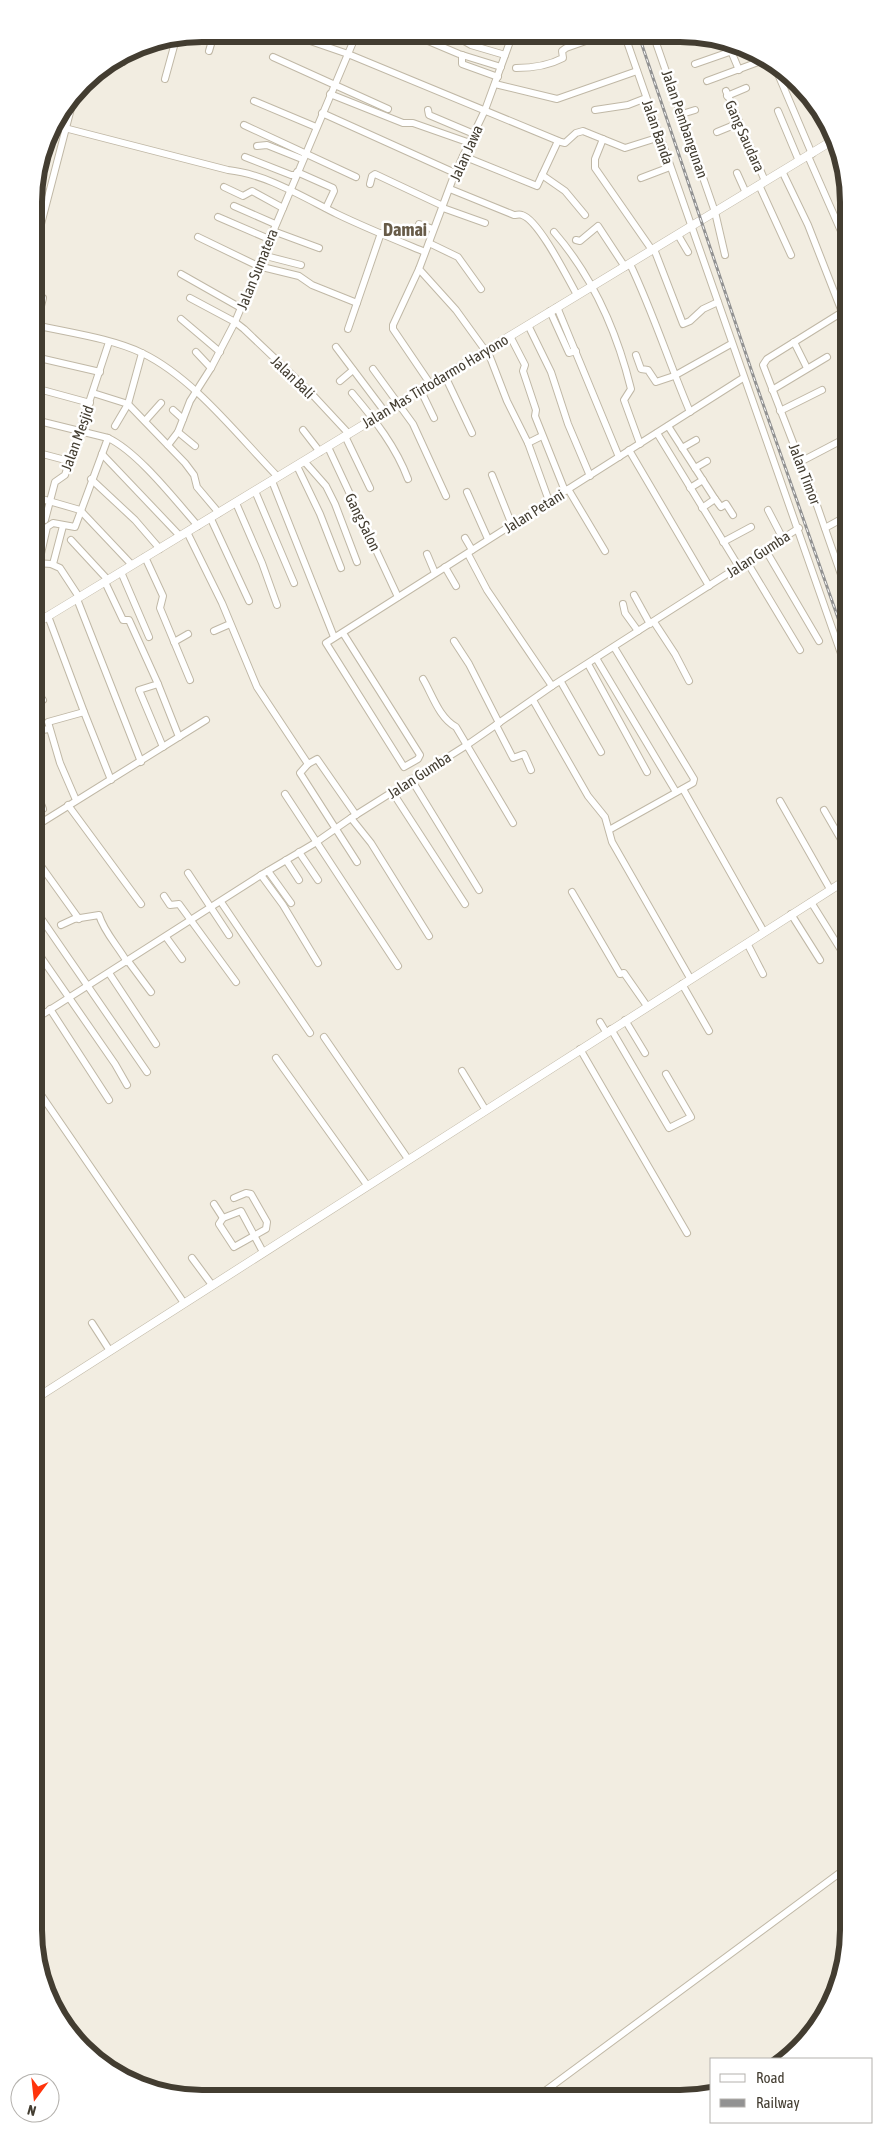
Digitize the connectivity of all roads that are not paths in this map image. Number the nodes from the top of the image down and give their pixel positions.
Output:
1 (212, 42) edge
2 (313, 42) edge
3 (353, 42) edge
4 (431, 42) edge
5 (467, 42) edge
6 (510, 42) edge
7 (583, 42) edge
8 (627, 42) edge
9 (656, 42) edge
10 (174, 45) edge
11 (482, 49) junction
12 (209, 51) dead end
13 (732, 51) edge
14 (735, 52) edge
15 (348, 54) junction
16 (462, 55) junction
17 (505, 55) junction
18 (273, 57) dead end
19 (478, 60) junction
20 (758, 62) edge
21 (695, 64) dead end
22 (501, 67) junction
23 (516, 68) dead end
24 (739, 70) junction
25 (637, 71) junction
26 (780, 77) edge
27 (165, 79) dead end
28 (496, 81) junction
29 (707, 81) dead end
30 (786, 82) edge
31 (783, 83) junction
32 (333, 85) junction
33 (746, 88) dead end
34 (330, 94) junction
35 (646, 98) junction
36 (254, 101) dead end
37 (388, 109) dead end
38 (428, 110) dead end
39 (485, 110) junction
40 (595, 110) dead end
41 (696, 110) dead end
42 (70, 111) edge
43 (778, 111) dead end
44 (322, 113) junction
45 (682, 114) junction
46 (739, 123) junction
47 (244, 125) dead end
48 (316, 127) junction
49 (61, 128) edge
50 (66, 129) junction
51 (717, 132) dead end
52 (474, 134) junction
53 (660, 137) junction
54 (603, 139) junction
55 (558, 142) junction
56 (470, 143) junction
57 (829, 143) edge
58 (257, 146) dead end
59 (305, 152) junction
60 (810, 155) junction
61 (463, 156) junction
62 (244, 157) dead end
63 (302, 159) junction
64 (799, 161) junction
65 (670, 167) junction
66 (782, 171) junction
67 (296, 173) junction
68 (455, 173) junction
69 (737, 173) dead end
70 (542, 175) junction
71 (356, 177) dead end
72 (641, 178) dead end
73 (762, 183) junction
74 (370, 184) dead end
75 (224, 187) dead end
76 (450, 189) junction
77 (290, 191) junction
78 (746, 193) junction
79 (234, 206) dead end
80 (443, 207) junction
81 (283, 208) junction
82 (326, 208) junction
83 (715, 212) junction
84 (585, 215) dead end
85 (43, 217) edge
86 (218, 217) dead end
87 (485, 223) dead end
88 (419, 224) dead end
89 (692, 227) junction
90 (274, 228) junction
91 (434, 229) junction
92 (841, 231) edge
93 (554, 232) dead end
94 (381, 233) junction
95 (678, 234) junction
96 (198, 237) dead end
97 (269, 239) junction
98 (576, 240) dead end
99 (429, 242) junction
100 (319, 248) dead end
101 (653, 250) junction
102 (425, 252) junction
103 (688, 252) dead end
104 (262, 255) junction
105 (724, 255) dead end
106 (791, 255) dead end
107 (258, 266) junction
108 (301, 266) dead end
109 (627, 266) junction
110 (419, 269) junction
111 (181, 274) dead end
112 (593, 286) junction
113 (481, 289) dead end
114 (578, 295) junction
115 (190, 298) dead end
116 (718, 302) junction
117 (357, 303) junction
118 (841, 306) edge
119 (241, 308) junction
120 (554, 309) junction
121 (841, 312) edge
122 (181, 319) dead end
123 (235, 322) junction
124 (528, 325) junction
125 (43, 329) edge
126 (348, 329) dead end
127 (510, 336) junction
128 (108, 342) junction
129 (794, 342) junction
130 (731, 344) junction
131 (336, 348) dead end
132 (486, 351) junction
133 (196, 352) dead end
134 (220, 352) junction
135 (142, 354) junction
136 (636, 355) dead end
137 (827, 357) dead end
138 (43, 359) edge
139 (211, 368) junction
140 (807, 368) junction
141 (373, 369) dead end
142 (353, 370) junction
143 (100, 372) junction
144 (445, 376) junction
145 (674, 376) junction
146 (743, 378) junction
147 (340, 381) dead end
148 (431, 385) junction
149 (43, 390) edge
150 (772, 390) junction
151 (822, 390) dead end
152 (421, 391) junction
153 (93, 393) junction
154 (197, 393) junction
155 (352, 393) dead end
156 (161, 402) dead end
157 (90, 403) junction
158 (128, 404) junction
159 (398, 404) junction
160 (173, 410) dead end
161 (780, 411) junction
162 (385, 412) junction
163 (690, 412) junction
164 (434, 418) dead end
165 (183, 419) junction
166 (374, 419) junction
167 (144, 421) junction
168 (43, 422) edge
169 (116, 426) dead end
170 (668, 426) junction
171 (79, 430) junction
172 (304, 430) dead end
173 (178, 432) junction
174 (472, 433) dead end
175 (657, 434) junction
176 (347, 436) junction
177 (542, 436) junction
178 (108, 438) junction
179 (696, 440) dead end
180 (841, 441) edge
181 (528, 443) junction
182 (640, 444) junction
183 (168, 445) junction
184 (196, 446) dead end
185 (328, 447) junction
186 (682, 448) junction
187 (629, 450) junction
188 (320, 452) junction
189 (43, 454) edge
190 (102, 454) junction
191 (618, 457) junction
192 (690, 460) junction
193 (707, 461) dead end
194 (69, 462) junction
195 (800, 462) junction
196 (300, 464) junction
197 (678, 468) junction
198 (695, 468) junction
199 (492, 475) dead end
200 (590, 476) junction
201 (91, 478) junction
202 (275, 479) junction
203 (408, 479) dead end
204 (703, 480) junction
205 (370, 488) dead end
206 (690, 488) junction
207 (566, 490) junction
208 (255, 491) junction
209 (466, 492) dead end
210 (446, 496) dead end
211 (43, 499) edge
212 (716, 499) junction
213 (50, 501) junction
214 (549, 501) junction
215 (236, 502) junction
216 (702, 508) junction
217 (80, 510) junction
218 (768, 510) dead end
219 (219, 513) junction
220 (733, 515) dead end
221 (211, 519) junction
222 (841, 519) edge
223 (43, 520) edge
224 (63, 526) junction
225 (198, 526) junction
226 (512, 526) junction
227 (751, 526) dead end
228 (799, 528) junction
229 (825, 528) junction
230 (184, 534) junction
231 (782, 537) junction
232 (465, 538) dead end
233 (488, 539) junction
234 (71, 540) dead end
235 (724, 542) junction
236 (43, 544) edge
237 (765, 548) junction
238 (160, 549) junction
239 (605, 551) dead end
240 (470, 552) junction
241 (427, 554) dead end
242 (145, 558) junction
243 (357, 562) dead end
244 (747, 562) junction
245 (43, 563) edge
246 (53, 564) junction
247 (132, 565) junction
248 (739, 567) junction
249 (341, 568) dead end
250 (445, 568) junction
251 (121, 572) junction
252 (435, 573) junction
253 (841, 574) edge
254 (107, 581) junction
255 (294, 583) dead end
256 (456, 586) dead end
257 (709, 586) junction
258 (634, 595) dead end
259 (398, 597) junction
260 (78, 598) junction
261 (249, 602) dead end
262 (624, 604) dead end
263 (277, 605) dead end
264 (48, 616) junction
265 (43, 619) edge
266 (652, 623) junction
267 (230, 624) junction
268 (214, 631) dead end
269 (638, 631) junction
270 (343, 633) junction
271 (188, 634) dead end
272 (149, 637) dead end
273 (334, 637) junction
274 (454, 641) dead end
275 (819, 641) dead end
276 (174, 642) junction
277 (614, 647) junction
278 (800, 650) dead end
279 (841, 652) edge
280 (596, 658) junction
281 (588, 664) junction
282 (423, 679) dead end
283 (190, 680) dead end
284 (689, 681) dead end
285 (562, 682) junction
286 (158, 684) junction
287 (552, 686) junction
288 (533, 700) junction
289 (84, 712) junction
290 (206, 720) dead end
291 (497, 724) junction
292 (49, 729) junction
293 (43, 730) edge
294 (179, 737) junction
295 (467, 745) junction
296 (163, 747) junction
297 (602, 752) dead end
298 (141, 762) junction
299 (412, 762) junction
300 (308, 764) junction
301 (532, 770) dead end
302 (647, 772) dead end
303 (418, 774) junction
304 (412, 779) junction
305 (111, 780) junction
306 (683, 788) junction
307 (393, 792) junction
308 (676, 792) junction
309 (285, 794) dead end
310 (76, 800) junction
311 (780, 801) dead end
312 (68, 806) junction
313 (824, 810) dead end
314 (354, 816) junction
315 (43, 820) edge
316 (513, 823) dead end
317 (334, 830) junction
318 (609, 830) junction
319 (841, 839) edge
320 (315, 843) junction
321 (299, 852) junction
322 (286, 860) junction
323 (356, 862) dead end
324 (43, 868) edge
325 (268, 871) junction
326 (188, 874) dead end
327 (261, 875) junction
328 (298, 880) dead end
329 (318, 880) dead end
330 (841, 883) edge
331 (479, 890) dead end
332 (830, 890) junction
333 (572, 892) dead end
334 (164, 896) dead end
335 (221, 902) junction
336 (811, 902) junction
337 (291, 903) dead end
338 (141, 904) dead end
339 (465, 904) dead end
340 (211, 909) junction
341 (791, 914) junction
342 (79, 919) junction
343 (43, 920) edge
344 (192, 920) junction
345 (60, 925) dead end
346 (764, 932) junction
347 (229, 935) dead end
348 (166, 936) junction
349 (429, 936) dead end
350 (747, 942) junction
351 (841, 949) edge
352 (43, 959) edge
353 (182, 959) dead end
354 (820, 960) dead end
355 (128, 961) junction
356 (318, 962) dead end
357 (398, 966) dead end
358 (109, 973) junction
359 (763, 974) dead end
360 (690, 978) junction
361 (236, 982) dead end
362 (682, 984) junction
363 (88, 985) junction
364 (151, 992) dead end
365 (70, 997) junction
366 (647, 1006) junction
367 (50, 1009) junction
368 (43, 1014) edge
369 (625, 1020) junction
370 (600, 1022) dead end
371 (609, 1030) junction
372 (709, 1031) dead end
373 (310, 1033) dead end
374 (324, 1037) dead end
375 (156, 1044) dead end
376 (580, 1049) junction
377 (645, 1054) dead end
378 (276, 1058) dead end
379 (462, 1071) dead end
380 (147, 1072) dead end
381 (666, 1074) dead end
382 (127, 1085) dead end
383 (42, 1097) edge
384 (109, 1100) dead end
385 (485, 1109) junction
386 (408, 1158) junction
387 (367, 1185) junction
388 (234, 1198) dead end
389 (214, 1204) dead end
390 (223, 1218) junction
391 (687, 1233) dead end
392 (254, 1235) junction
393 (263, 1252) junction
394 (192, 1258) dead end
395 (212, 1285) junction
396 (184, 1303) junction
397 (92, 1323) dead end
398 (110, 1350) junction
399 (42, 1394) edge
400 (840, 1873) edge
401 (546, 2090) edge

1 - 12 street
2 - 15 street
3 - 15 street, Jalan Sumatera
4 - 16 street
5 - 11 street
6 - 17 street, Jalan Jawa
7 - 23 street
8 - 25 street, Jalan Banda
9 - 45 street, Jalan Pembangunan
10 - 27 street
11 - 17 street
11 - 19 street
13 - 21 street
14 - 24 street
15 - 32 street, Jalan Sumatera
15 - 39 street
16 - 19 street
16 - 28 street
17 - 22 street, Jalan Jawa
18 - 32 street
19 - 22 street
20 - 24 street
22 - 28 street, Jalan Jawa
24 - 29 street
25 - 28 street
25 - 35 street, Jalan Banda
26 - 31 street
28 - 39 street, Jalan Jawa
30 - 31 street
31 - 60 street
32 - 34 street, Jalan Sumatera
32 - 37 street
33 - 46 street, Gang Saudara
34 - 44 street, Jalan Sumatera
34 - 56 street
35 - 40 street
35 - 53 street, Jalan Banda
36 - 48 street
38 - 52 street
39 - 52 street, Jalan Jawa
39 - 55 street
41 - 45 street
42 - 50 street
43 - 64 street
44 - 48 street, Jalan Sumatera
44 - 68 street
45 - 83 street, Jalan Pembangunan
46 - 51 street
46 - 73 street, Gang Saudara
47 - 59 street
48 - 59 street, Jalan Sumatera
49 - 50 street
50 - 77 street
50 - 85 street
52 - 56 street, Jalan Jawa
53 - 54 street
53 - 65 street, Jalan Banda
54 - 55 street
54 - 101 street
55 - 70 street
56 - 61 street, Jalan Jawa
57 - 60 street, Jalan Mas Tirtodarmo Haryono
58 - 63 street
59 - 63 street, Jalan Sumatera
59 - 71 street
60 - 64 street, Jalan Mas Tirtodarmo Haryono
60 - 92 street
61 - 68 street, Jalan Jawa
61 - 70 street
62 - 67 street
63 - 67 street, Jalan Sumatera
64 - 66 street, Jalan Mas Tirtodarmo Haryono
65 - 72 street
65 - 89 street, Jalan Banda
66 - 73 street, Jalan Mas Tirtodarmo Haryono
66 - 118 street
67 - 77 street, Jalan Sumatera
67 - 82 street
68 - 76 street, Jalan Jawa
69 - 78 street
70 - 84 street
73 - 78 street, Jalan Mas Tirtodarmo Haryono
73 - 106 street, Gang Saudara
74 - 80 street
75 - 81 street
76 - 80 street, Jalan Jawa
76 - 114 street
77 - 81 street, Jalan Sumatera
77 - 82 street
78 - 83 street, Jalan Mas Tirtodarmo Haryono
79 - 90 street
80 - 87 street
80 - 91 street, Jalan Jawa
81 - 90 street, Jalan Sumatera
82 - 94 street
83 - 89 street, Jalan Mas Tirtodarmo Haryono
83 - 105 street, Jalan Pembangunan
86 - 97 street
88 - 91 street
89 - 95 street, Jalan Mas Tirtodarmo Haryono
89 - 116 street, Jalan Gumba
90 - 97 street, Jalan Sumatera
90 - 100 street
91 - 99 street, Jalan Jawa
93 - 112 street
94 - 102 street
94 - 117 street
95 - 101 street, Jalan Mas Tirtodarmo Haryono
95 - 103 street
96 - 107 street
97 - 104 street, Jalan Sumatera
98 - 109 street
99 - 102 street, Jalan Jawa
99 - 113 street
101 - 109 street, Jalan Mas Tirtodarmo Haryono
101 - 116 street
102 - 110 street, Jalan Jawa
104 - 107 street, Jalan Sumatera
104 - 108 street
107 - 117 street
107 - 119 street, Jalan Sumatera
109 - 112 street, Jalan Mas Tirtodarmo Haryono
109 - 145 street
110 - 132 street
110 - 148 street, Jalan Jawa
111 - 119 street
112 - 114 street, Jalan Mas Tirtodarmo Haryono
112 - 182 street
114 - 120 street, Jalan Mas Tirtodarmo Haryono
115 - 123 street, Jalan Bali
116 - 130 street, Jalan Gumba
117 - 126 street
119 - 123 street, Jalan Sumatera
120 - 124 street, Jalan Mas Tirtodarmo Haryono
120 - 191 street
121 - 129 street
122 - 134 street
123 - 134 street, Jalan Sumatera
123 - 176 street, Jalan Bali
124 - 127 street, Jalan Mas Tirtodarmo Haryono
124 - 200 street
125 - 128 street
127 - 132 street, Jalan Mas Tirtodarmo Haryono
127 - 177 street
128 - 135 street
128 - 143 street, Jalan Mesjid
129 - 140 street
129 - 150 street, Jalan Timor
130 - 145 street
130 - 146 street, Jalan Gumba
131 - 142 street
132 - 144 street, Jalan Mas Tirtodarmo Haryono
132 - 181 street
133 - 139 street
134 - 139 street, Jalan Sumatera
135 - 154 street
135 - 158 street
136 - 145 street
137 - 140 street
138 - 143 street
139 - 154 street, Jalan Sumatera
140 - 150 street
141 - 159 street
142 - 147 street
142 - 162 street
143 - 153 street, Jalan Mesjid
144 - 148 street, Jalan Mas Tirtodarmo Haryono
144 - 174 street
145 - 163 street
146 - 163 street, Jalan Petani
146 - 228 street, Jalan Gumba
148 - 152 street, Jalan Mas Tirtodarmo Haryono
149 - 157 street
150 - 161 street, Jalan Timor
151 - 161 street
152 - 159 street, Jalan Mas Tirtodarmo Haryono
152 - 164 street
153 - 157 street, Jalan Mesjid
153 - 158 street
154 - 165 street, Jalan Sumatera
154 - 202 street
155 - 166 street
156 - 167 street
157 - 171 street, Jalan Mesjid
158 - 167 street
158 - 169 street
159 - 162 street, Jalan Mas Tirtodarmo Haryono
159 - 210 street
160 - 165 street
161 - 195 street, Jalan Timor
162 - 166 street, Jalan Mas Tirtodarmo Haryono
163 - 170 street, Jalan Petani
165 - 173 street, Jalan Sumatera
166 - 176 street, Jalan Mas Tirtodarmo Haryono
166 - 203 street
167 - 183 street
168 - 171 street
170 - 175 street, Jalan Petani
170 - 186 street
171 - 178 street
171 - 194 street, Jalan Mesjid
172 - 188 street
173 - 183 street, Jalan Sumatera
173 - 184 street
175 - 182 street, Jalan Petani
175 - 197 street
176 - 185 street, Jalan Mas Tirtodarmo Haryono
176 - 205 street, Jalan Bali
177 - 181 street
177 - 207 street
178 - 190 street
178 - 225 street
179 - 186 street
180 - 195 street
181 - 214 street
182 - 187 street, Jalan Petani
183 - 219 street
185 - 188 street, Jalan Mas Tirtodarmo Haryono
185 - 259 street, Gang Salon
186 - 192 street
187 - 191 street, Jalan Petani
187 - 257 street
188 - 196 street, Jalan Mas Tirtodarmo Haryono
189 - 194 street
190 - 201 street
190 - 230 street
191 - 200 street, Jalan Petani
192 - 197 street
192 - 198 street
193 - 198 street
194 - 213 street, Jalan Mesjid
195 - 229 street, Jalan Timor
196 - 202 street, Jalan Mas Tirtodarmo Haryono
196 - 243 street
196 - 249 street
197 - 206 street
198 - 204 street
199 - 226 street
200 - 207 street, Jalan Petani
201 - 217 street
201 - 238 street
202 - 208 street, Jalan Mas Tirtodarmo Haryono
202 - 273 street
204 - 206 street
204 - 212 street
206 - 216 street
207 - 214 street, Jalan Petani
207 - 239 street
208 - 215 street, Jalan Mas Tirtodarmo Haryono
208 - 255 street
209 - 233 street
211 - 213 street
212 - 216 street
212 - 220 street
213 - 217 street
213 - 223 street, Jalan Mesjid
214 - 226 street, Jalan Petani
215 - 219 street, Jalan Mas Tirtodarmo Haryono
215 - 263 street
216 - 235 street
217 - 224 street
217 - 247 street
218 - 231 street
219 - 221 street, Jalan Mas Tirtodarmo Haryono
221 - 225 street, Jalan Mas Tirtodarmo Haryono
221 - 261 street
222 - 229 street
224 - 236 street
224 - 246 street
225 - 230 street, Jalan Mas Tirtodarmo Haryono
226 - 233 street, Jalan Petani
227 - 235 street
228 - 231 street, Jalan Gumba
228 - 279 street, Jalan Gumba
229 - 253 street, Jalan Timor
230 - 238 street, Jalan Mas Tirtodarmo Haryono
230 - 267 street
231 - 237 street, Jalan Gumba
232 - 240 street
233 - 240 street, Jalan Petani
234 - 254 street
235 - 248 street
237 - 244 street, Jalan Gumba
237 - 275 street
238 - 242 street, Jalan Mas Tirtodarmo Haryono
240 - 250 street, Jalan Petani
240 - 287 street
241 - 252 street
242 - 247 street, Jalan Mas Tirtodarmo Haryono
242 - 276 street
244 - 248 street, Jalan Gumba
244 - 278 street
245 - 246 street
246 - 260 street
247 - 251 street, Jalan Mas Tirtodarmo Haryono
248 - 257 street, Jalan Gumba
250 - 252 street, Jalan Petani
250 - 256 street
251 - 254 street, Jalan Mas Tirtodarmo Haryono
251 - 272 street
252 - 259 street, Jalan Petani
254 - 260 street, Jalan Mas Tirtodarmo Haryono
254 - 286 street
257 - 266 street, Jalan Gumba
258 - 266 street
259 - 270 street, Jalan Petani
260 - 264 street, Jalan Mas Tirtodarmo Haryono
260 - 298 street
262 - 269 street
264 - 265 street, Jalan Mas Tirtodarmo Haryono
264 - 289 street
266 - 269 street, Jalan Gumba
266 - 284 street
267 - 268 street
267 - 300 street
269 - 277 street, Jalan Gumba
270 - 273 street, Jalan Petani
270 - 299 street
271 - 276 street
273 - 299 street, Jalan Petani
274 - 291 street
276 - 283 street
277 - 280 street, Jalan Gumba
277 - 306 street
280 - 281 street, Jalan Gumba
280 - 308 street
281 - 285 street, Jalan Gumba
281 - 302 street
282 - 295 street
285 - 287 street, Jalan Gumba
285 - 297 street
286 - 294 street
286 - 296 street
287 - 288 street, Jalan Gumba
288 - 291 street, Jalan Gumba
288 - 318 street
289 - 292 street
289 - 305 street
290 - 294 street
291 - 295 street, Jalan Gumba
291 - 301 street
292 - 293 street
292 - 310 street
294 - 296 street
295 - 303 street, Jalan Gumba
295 - 316 street
296 - 298 street
298 - 305 street
299 - 303 street
300 - 314 street
300 - 317 street
303 - 304 street, Jalan Gumba
304 - 307 street, Jalan Gumba
304 - 331 street
305 - 310 street
306 - 308 street
306 - 346 street
307 - 314 street, Jalan Gumba
307 - 339 street
308 - 318 street
309 - 320 street
310 - 312 street
311 - 332 street
312 - 315 street
312 - 338 street
313 - 319 street
314 - 317 street, Jalan Gumba
314 - 349 street
317 - 320 street, Jalan Gumba
317 - 323 street
318 - 360 street
320 - 321 street, Jalan Gumba
320 - 357 street
321 - 322 street, Jalan Gumba
321 - 329 street
322 - 325 street, Jalan Gumba
322 - 328 street
324 - 342 street
325 - 327 street, Jalan Gumba
325 - 337 street
326 - 340 street
327 - 335 street, Jalan Gumba
327 - 356 street
330 - 332 street
332 - 336 street
333 - 366 street
334 - 344 street
335 - 340 street, Jalan Gumba
335 - 373 street
336 - 341 street
336 - 351 street
340 - 344 street, Jalan Gumba
340 - 347 street
341 - 346 street
341 - 354 street
342 - 345 street
342 - 355 street
343 - 363 street
344 - 348 street, Jalan Gumba
344 - 361 street
346 - 350 street
348 - 353 street
348 - 355 street, Jalan Gumba
350 - 359 street
350 - 360 street
352 - 365 street
355 - 358 street, Jalan Gumba
355 - 364 street
358 - 363 street, Jalan Gumba
358 - 375 street
360 - 362 street
362 - 366 street
362 - 372 street
363 - 365 street, Jalan Gumba
363 - 380 street
365 - 367 street, Jalan Gumba
365 - 382 street
366 - 369 street
367 - 368 street, Jalan Gumba
367 - 384 street
369 - 371 street
369 - 377 street
370 - 371 street
371 - 376 street
371 - 381 street
374 - 386 street
376 - 385 street
376 - 391 street
378 - 387 street
379 - 385 street
383 - 396 street
385 - 386 street
386 - 387 street
387 - 393 street
388 - 392 street
389 - 390 street
390 - 392 street
390 - 392 street
392 - 393 street
393 - 395 street
394 - 395 street
395 - 396 street
396 - 398 street
397 - 398 street
398 - 399 street
400 - 401 street

